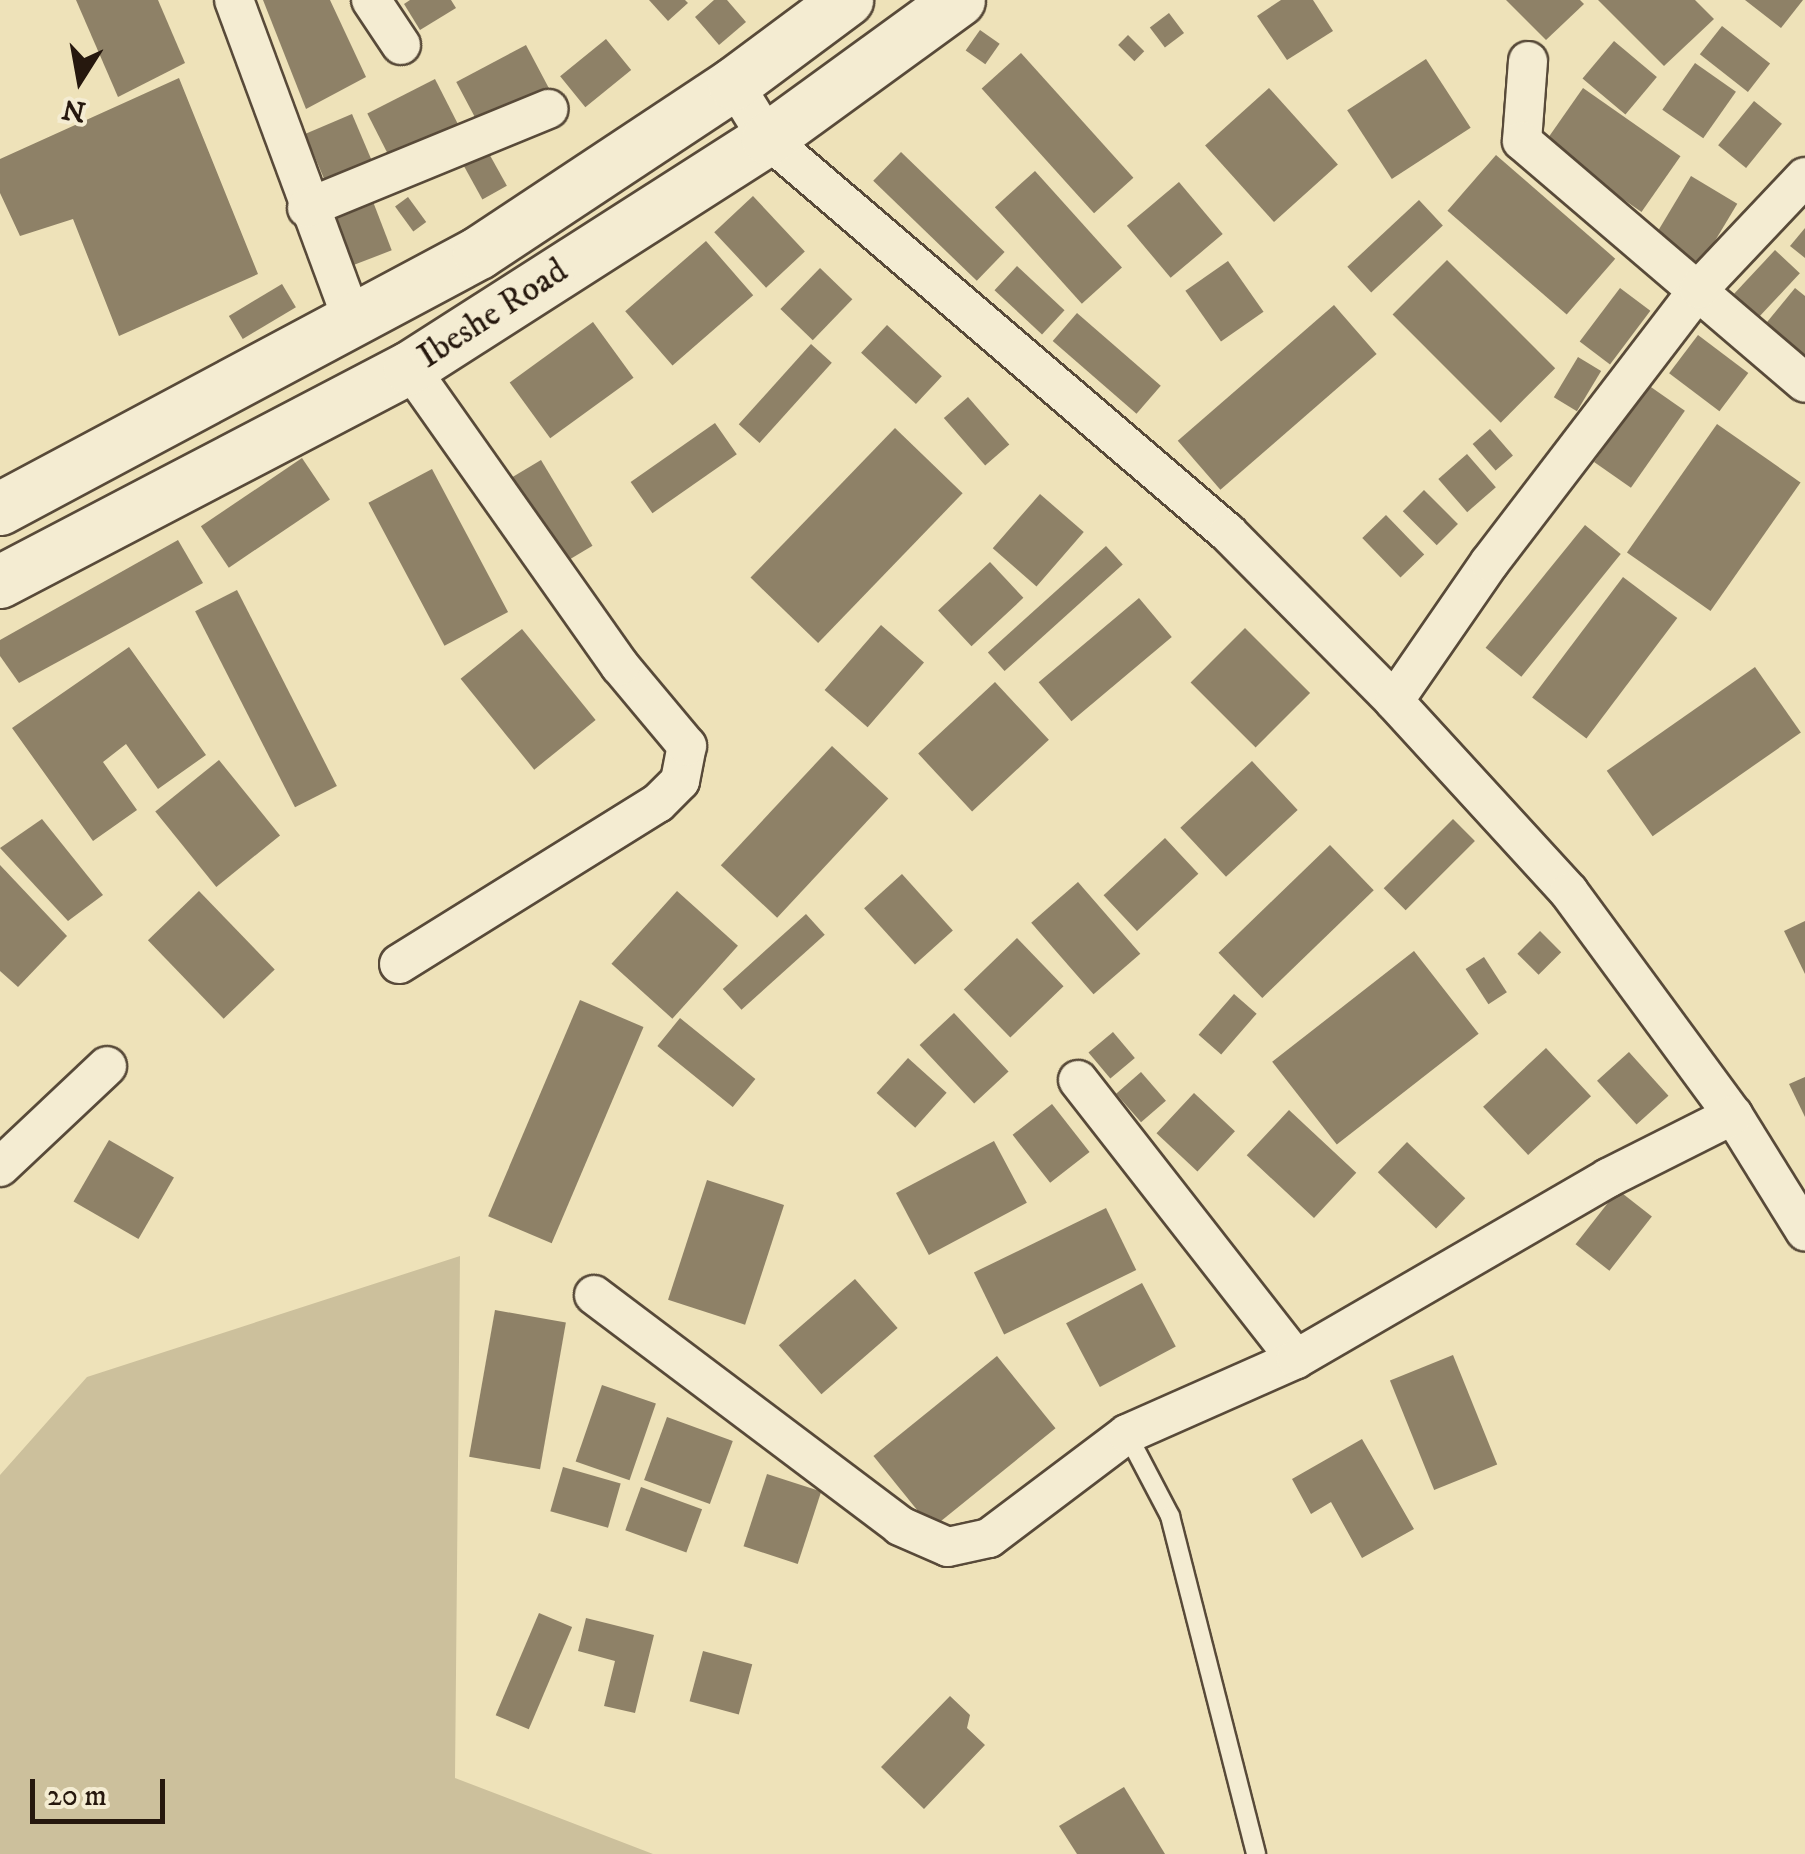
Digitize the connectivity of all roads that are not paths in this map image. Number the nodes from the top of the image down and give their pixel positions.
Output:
1 (234, 0) edge
2 (371, 0) edge
3 (847, 0) edge
4 (959, 0) edge
5 (400, 45) dead end
6 (1528, 61) dead end
7 (734, 84) junction
8 (548, 109) dead end
9 (768, 139) junction
10 (1805, 177) edge
11 (307, 208) junction
12 (1699, 289) junction
13 (354, 324) junction
14 (410, 368) junction
15 (1805, 383) edge
16 (0, 508) edge
17 (0, 582) edge
18 (1394, 702) junction
19 (399, 964) dead end
20 (107, 1066) dead end
21 (1078, 1080) dead end
22 (1734, 1115) junction
23 (0, 1167) edge
24 (1805, 1230) edge
25 (594, 1295) dead end
26 (1296, 1359) junction
27 (1127, 1434) junction
28 (1256, 1854) edge

1 - 11 street
2 - 5 street
3 - 7 main road, Ibeshe Road
4 - 9 main road, Ibeshe Road
6 - 12 street
7 - 9 street
7 - 13 main road, Ibeshe Road
8 - 11 street
9 - 14 main road, Ibeshe Road
9 - 18 street
10 - 12 street
11 - 13 street
12 - 15 street
12 - 18 street
13 - 16 main road, Ibeshe Road
14 - 17 main road, Ibeshe Road
14 - 19 street
18 - 22 street
20 - 23 street
21 - 26 street
22 - 24 street
22 - 26 street
25 - 27 street
26 - 27 street
27 - 28 lane

